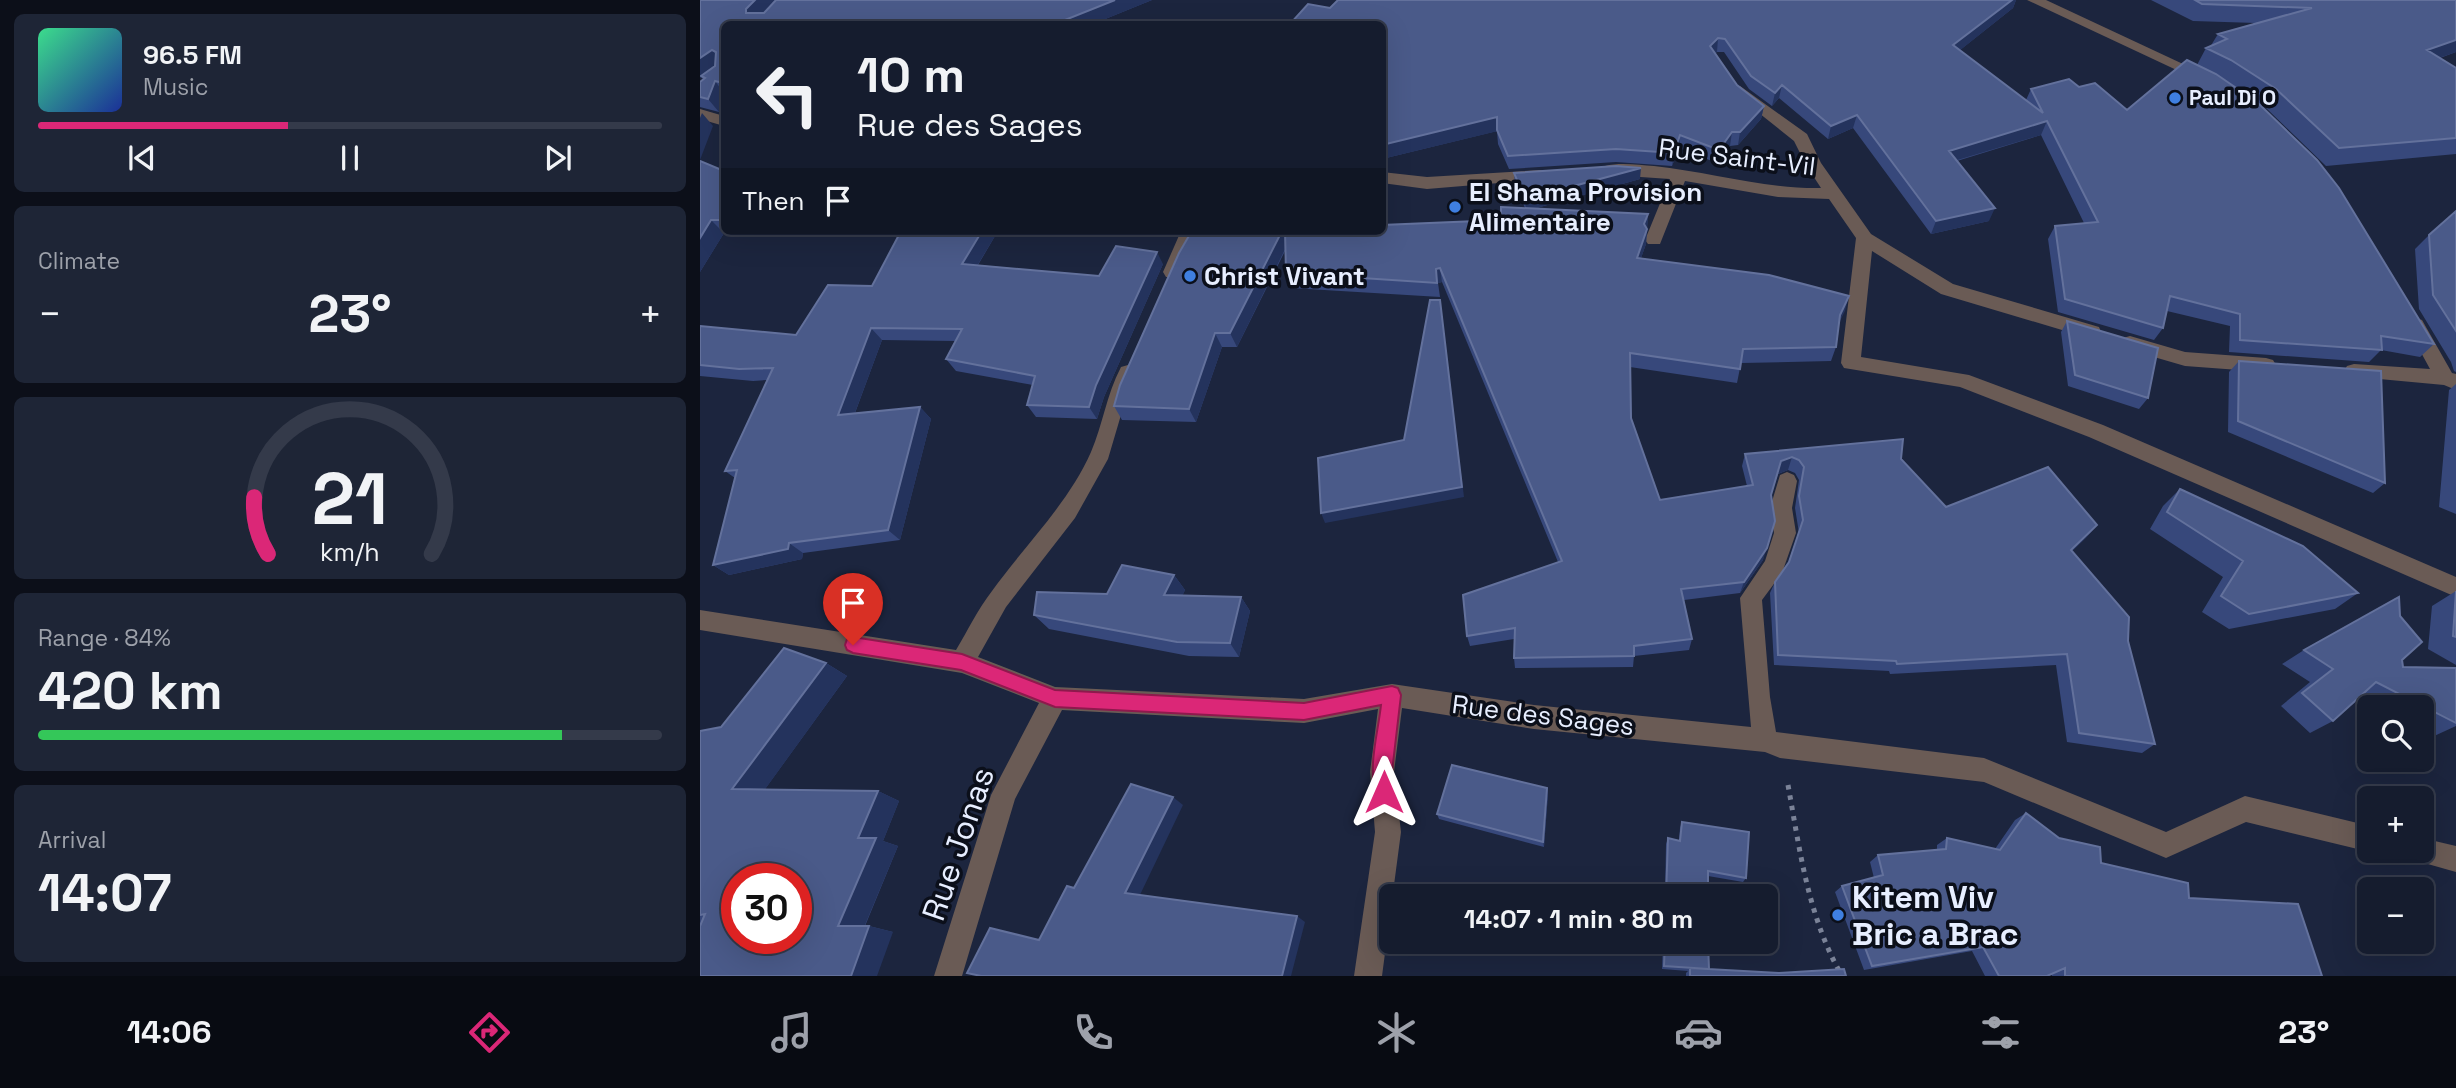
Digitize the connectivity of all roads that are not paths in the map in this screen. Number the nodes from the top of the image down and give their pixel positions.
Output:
1 (2034, 0) edge
2 (1730, 76) edge
3 (2225, 89) edge
4 (700, 114) edge
5 (721, 120) edge
6 (1589, 172) edge
7 (1562, 174) edge
8 (1680, 174) junction
9 (1386, 178) edge
10 (1834, 193) junction
11 (1188, 235) edge
12 (1865, 239) junction
13 (1654, 240) dead end
14 (1164, 291) edge
15 (2406, 309) edge
16 (1137, 351) edge
17 (2280, 366) edge
18 (2335, 370) edge
19 (2450, 380) edge
20 (1787, 481) dead end
21 (2456, 587) edge
22 (706, 625) edge
23 (962, 662) junction
24 (1392, 695) junction
25 (1055, 698) junction
26 (1772, 743) junction
27 (2357, 835) edge
28 (2434, 854) edge
29 (2456, 859) edge
30 (948, 976) edge
31 (1368, 976) edge

1 - 3 street
2 - 10 street
4 - 5 street
6 - 8 street, Rue Saint-Vil
7 - 9 street
8 - 10 street, Rue Saint-Vil
8 - 13 street
10 - 12 street, Rue Saint-Vil
11 - 14 street
12 - 17 street, Rue Saint-Vil
12 - 21 street
15 - 19 street
16 - 23 street
18 - 19 street
20 - 26 street
22 - 23 street, Rue des Sages
23 - 25 street, Rue des Sages
24 - 25 street, Rue des Sages
24 - 26 street, Rue des Sages
24 - 31 street
25 - 30 street, Rue Jonas
26 - 27 street, Rue des Sages
28 - 29 street

